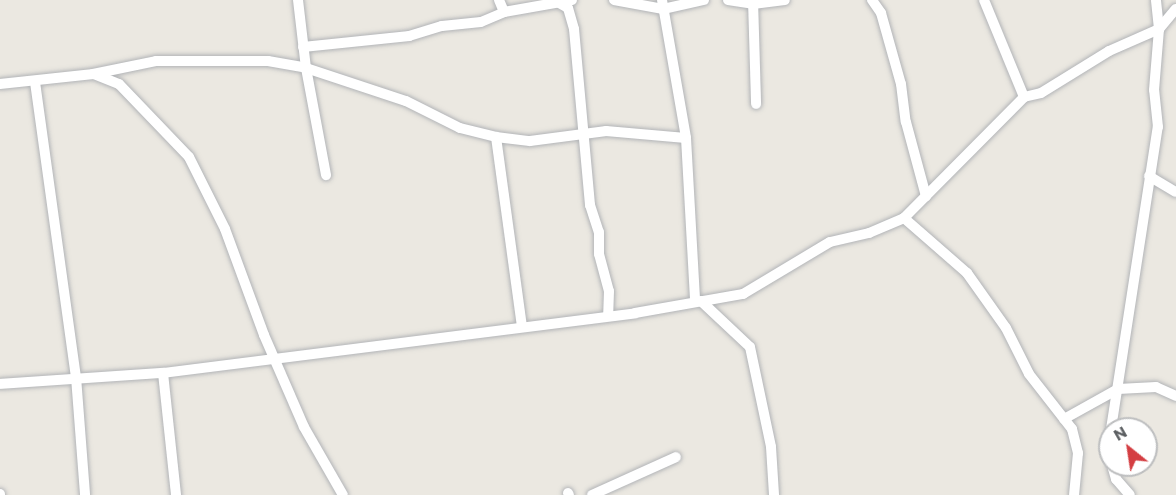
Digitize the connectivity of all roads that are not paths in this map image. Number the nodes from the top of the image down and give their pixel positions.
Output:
1 (298, 0) edge
2 (500, 0) edge
3 (572, 0) edge
4 (614, 0) edge
5 (704, 0) edge
6 (728, 0) edge
7 (785, 0) edge
8 (872, 0) edge
9 (984, 0) edge
10 (1156, 0) edge
11 (753, 2) edge
12 (559, 3) junction
13 (663, 4) edge
14 (1176, 9) edge
15 (504, 12) junction
16 (1159, 29) junction
17 (303, 47) junction
18 (306, 68) junction
19 (93, 74) junction
20 (35, 82) junction
21 (0, 84) edge
22 (1024, 97) junction
23 (756, 104) dead end
24 (584, 132) junction
25 (496, 137) junction
26 (686, 138) junction
27 (326, 176) dead end
28 (1149, 176) junction
29 (1176, 192) edge
30 (926, 196) junction
31 (904, 218) junction
32 (698, 300) junction
33 (608, 316) junction
34 (522, 326) junction
35 (276, 357) junction
36 (163, 373) junction
37 (76, 377) junction
38 (0, 384) edge
39 (1118, 389) junction
40 (1176, 396) edge
41 (1113, 417) edge
42 (1064, 419) junction
43 (676, 457) dead end
44 (1115, 477) edge
45 (85, 495) edge
46 (176, 495) edge
47 (343, 495) edge
48 (592, 495) edge
49 (774, 495) edge
50 (1074, 495) edge
51 (1130, 495) edge

1 - 17 street
2 - 15 street
3 - 12 street
4 - 13 street
5 - 13 street
6 - 11 street
7 - 11 street
8 - 30 street
9 - 22 street
10 - 16 street
11 - 23 street
12 - 15 street
12 - 24 street
13 - 26 street
14 - 16 street
15 - 17 street
16 - 22 street
16 - 28 street
17 - 18 street
18 - 19 street
18 - 25 street
18 - 27 street
19 - 20 street
19 - 35 street
20 - 21 street
20 - 37 street
22 - 30 street
24 - 25 street
24 - 26 street
24 - 33 street
25 - 34 street
26 - 32 street
28 - 29 street
28 - 39 street
30 - 31 street
31 - 32 street
31 - 42 street
32 - 33 street
32 - 49 street
33 - 34 street
34 - 35 street
35 - 36 street
35 - 47 street
36 - 37 street
36 - 46 street
37 - 38 street
37 - 45 street
39 - 40 street
39 - 41 street
39 - 42 street
42 - 50 street
43 - 48 street
44 - 51 street

